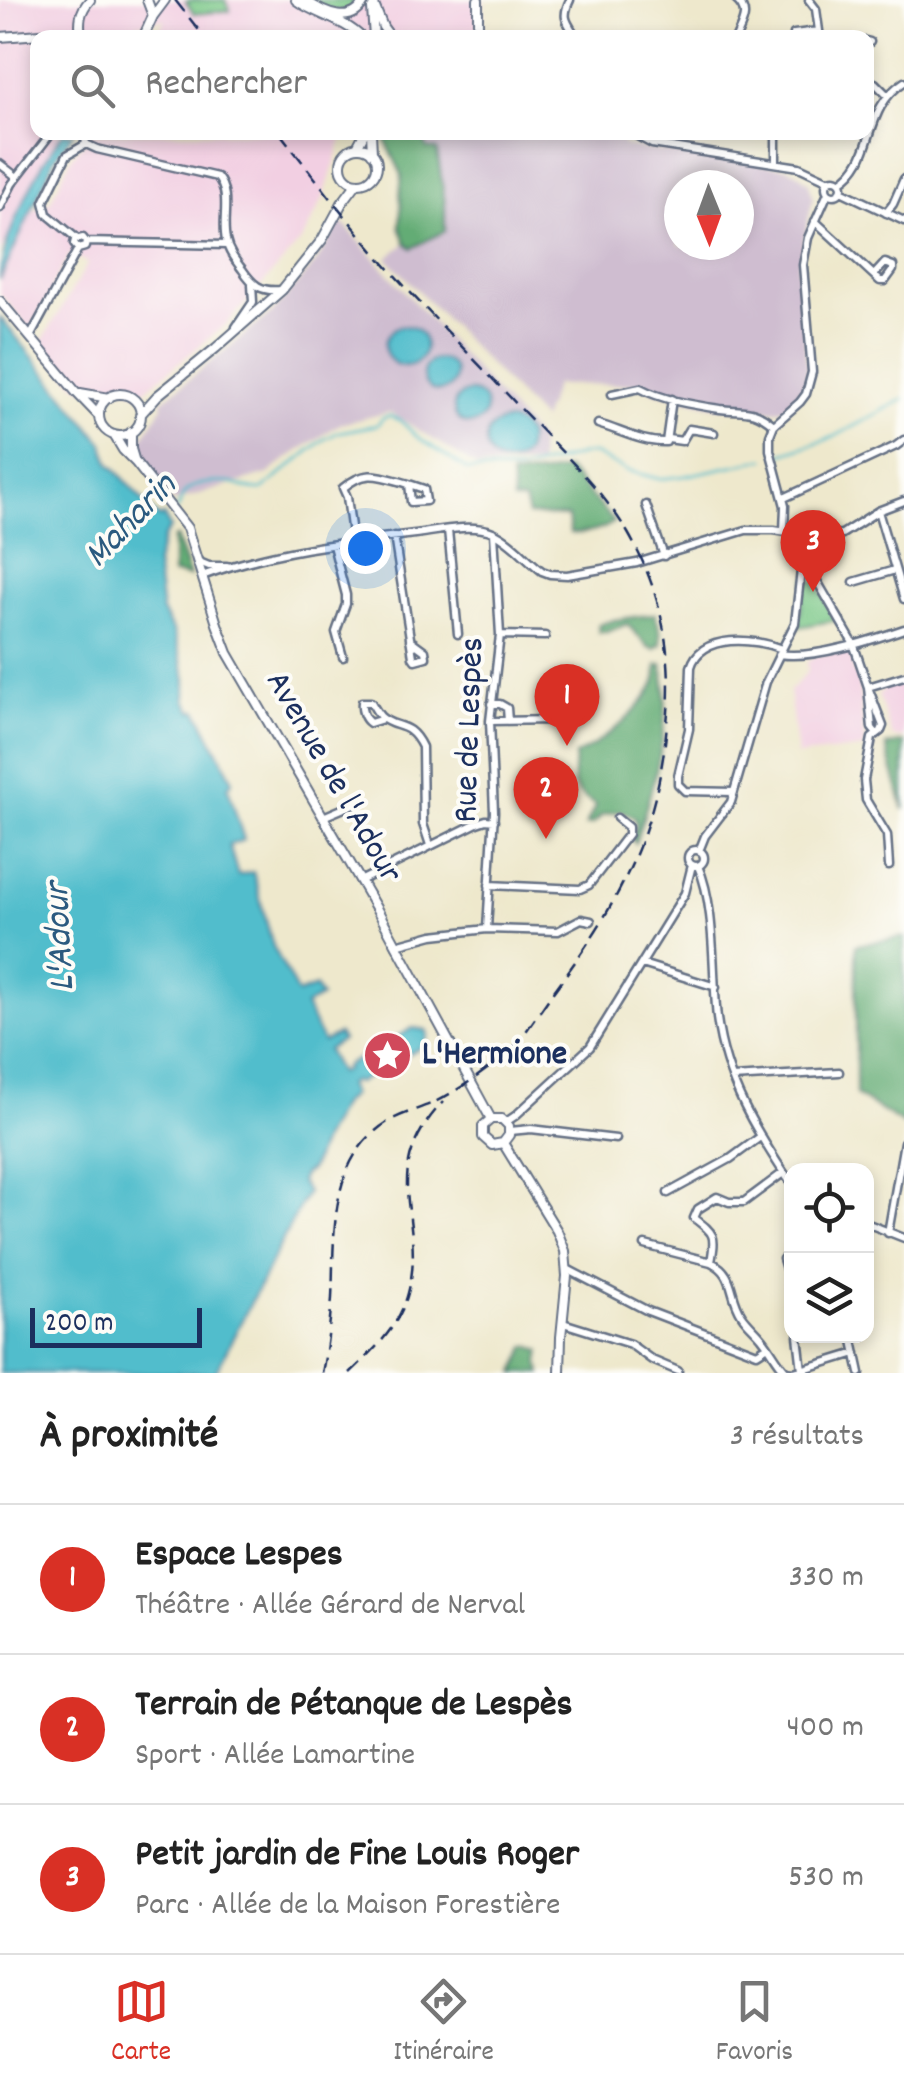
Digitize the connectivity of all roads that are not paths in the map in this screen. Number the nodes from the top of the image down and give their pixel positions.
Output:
1 (147, 0) edge
2 (165, 0) edge
3 (296, 0) edge
4 (305, 0) edge
5 (369, 0) edge
6 (478, 0) edge
7 (570, 0) edge
8 (736, 0) edge
9 (810, 0) edge
10 (89, 1) edge
11 (153, 16) junction
12 (79, 21) junction
13 (59, 30) edge
14 (80, 30) edge
15 (147, 30) edge
16 (352, 30) edge
17 (373, 30) edge
18 (385, 30) edge
19 (477, 30) edge
20 (572, 30) edge
21 (739, 30) edge
22 (819, 30) edge
23 (30, 34) edge
24 (0, 37) edge
25 (904, 82) edge
26 (874, 83) edge
27 (887, 96) junction
28 (874, 119) edge
29 (46, 140) edge
30 (85, 140) edge
31 (362, 140) edge
32 (370, 140) edge
33 (645, 140) edge
34 (655, 140) edge
35 (776, 140) edge
36 (867, 140) edge
37 (86, 144) junction
38 (652, 144) junction
39 (357, 147) junction
40 (372, 153) junction
41 (776, 162) junction
42 (0, 164) edge
43 (17, 176) junction
44 (346, 176) junction
45 (904, 179) edge
46 (828, 181) junction
47 (840, 182) junction
48 (356, 183) junction
49 (841, 191) junction
50 (828, 193) junction
51 (340, 206) junction
52 (0, 208) edge
53 (886, 212) junction
54 (815, 220) junction
55 (904, 221) edge
56 (76, 238) junction
57 (86, 242) junction
58 (228, 246) junction
59 (78, 249) junction
60 (874, 275) dead end
61 (252, 284) junction
62 (260, 290) junction
63 (282, 290) junction
64 (0, 302) edge
65 (265, 306) junction
66 (30, 337) junction
67 (228, 338) junction
68 (76, 392) junction
69 (612, 394) dead end
70 (156, 396) junction
71 (109, 398) junction
72 (672, 399) junction
73 (134, 401) junction
74 (140, 415) junction
75 (99, 416) junction
76 (598, 424) dead end
77 (774, 425) junction
78 (132, 432) junction
79 (714, 433) dead end
80 (114, 435) junction
81 (668, 438) junction
82 (904, 440) edge
83 (136, 464) junction
84 (409, 484) dead end
85 (784, 498) junction
86 (904, 501) edge
87 (646, 505) dead end
88 (878, 512) junction
89 (448, 530) junction
90 (784, 531) junction
91 (494, 533) junction
92 (805, 535) junction
93 (394, 536) junction
94 (353, 542) junction
95 (333, 545) junction
96 (664, 556) junction
97 (258, 560) junction
98 (197, 561) junction
99 (233, 566) junction
100 (262, 568) dead end
101 (802, 569) junction
102 (895, 570) junction
103 (202, 576) junction
104 (854, 582) dead end
105 (904, 599) edge
106 (904, 629) edge
107 (458, 634) dead end
108 (500, 635) junction
109 (545, 636) dead end
110 (410, 640) dead end
111 (854, 646) junction
112 (780, 652) junction
113 (344, 658) dead end
114 (904, 676) edge
115 (868, 687) junction
116 (491, 704) junction
117 (383, 719) dead end
118 (490, 721) junction
119 (508, 721) junction
120 (564, 722) dead end
121 (734, 792) junction
122 (364, 800) dead end
123 (323, 818) junction
124 (617, 818) dead end
125 (494, 820) junction
126 (430, 845) junction
127 (695, 865) junction
128 (890, 866) dead end
129 (359, 882) junction
130 (489, 885) junction
131 (591, 921) dead end
132 (487, 929) junction
133 (396, 944) junction
134 (642, 964) junction
135 (716, 987) junction
136 (839, 1072) dead end
137 (732, 1078) junction
138 (491, 1118) junction
139 (508, 1126) junction
140 (760, 1136) junction
141 (616, 1139) dead end
142 (904, 1142) edge
143 (504, 1143) junction
144 (783, 1173) joint
145 (668, 1193) dead end
146 (874, 1227) edge
147 (888, 1233) junction
148 (904, 1238) edge
149 (644, 1245) dead end
150 (783, 1259) dead end
151 (711, 1262) junction
152 (784, 1262) edge
153 (568, 1269) junction
154 (562, 1323) junction
155 (799, 1343) edge
156 (854, 1343) edge
157 (768, 1346) junction
158 (856, 1353) junction
159 (802, 1370) junction
160 (678, 1371) edge
161 (560, 1373) edge
162 (860, 1373) edge

1 - 11 main road
2 - 11 main road
3 - 16 main road
4 - 5 main road
5 - 17 main road
5 - 18 main road
6 - 19 main road
7 - 20 street
8 - 21 street
9 - 22 street
10 - 12 main road
11 - 15 main road
12 - 13 main road
12 - 14 main road
23 - 24 main road
25 - 27 street
26 - 27 street
27 - 28 street
29 - 43 street
30 - 37 street
31 - 39 main road
32 - 40 main road
33 - 38 street
34 - 38 street
35 - 41 street
36 - 47 street
37 - 56 street
37 - 58 street
38 - 41 street
39 - 40 main road
39 - 44 main road
40 - 48 main road
41 - 46 street
42 - 43 street
43 - 52 street
44 - 48 main road
44 - 51 main road
45 - 53 street
46 - 47 street
46 - 50 street
47 - 49 street
48 - 51 main road
49 - 50 street
49 - 53 street
50 - 54 street
51 - 63 main road
53 - 55 street
54 - 60 street
54 - 77 street
56 - 57 street
56 - 59 street
57 - 58 street
57 - 59 street
58 - 61 street
59 - 66 street
61 - 62 street
61 - 67 street
62 - 63 street
62 - 65 street
63 - 65 main road
64 - 66 main road
65 - 67 main road
66 - 68 main road
67 - 70 main road
68 - 71 main road
68 - 75 main road
69 - 72 street
70 - 73 main road
70 - 74 main road
71 - 73 main road
71 - 75 main road
72 - 77 street
72 - 81 street
73 - 74 main road
74 - 78 main road
75 - 80 main road
76 - 81 street
77 - 85 street
78 - 80 main road
78 - 83 main road
79 - 81 street
80 - 83 main road, Avenue de l'Adour
82 - 85 street
83 - 98 main road, Avenue de l'Adour
84 - 94 street
85 - 90 street
86 - 88 street
87 - 96 street
88 - 92 street
88 - 102 street
89 - 91 street
89 - 93 street
89 - 107 street
90 - 92 street
90 - 96 street
91 - 96 street
91 - 108 street, Rue de Lespès
92 - 101 street
93 - 94 street
93 - 110 street
94 - 95 street
95 - 97 street
95 - 113 street
97 - 99 street
97 - 100 street
98 - 99 street
98 - 103 main road, Avenue de l'Adour
99 - 103 street
101 - 111 street
101 - 112 street
102 - 104 street
102 - 105 street
103 - 123 main road, Avenue de l'Adour
106 - 111 street
108 - 109 street
108 - 116 street, Rue de Lespès
111 - 112 street
111 - 115 street
112 - 121 street
112 - 121 street
114 - 115 street
115 - 128 street
116 - 118 street, Rue de Lespès
116 - 119 street
117 - 126 street
118 - 119 street
118 - 125 street, Rue de Lespès
119 - 120 street
121 - 127 street
122 - 123 street
123 - 129 main road, Avenue de l'Adour
124 - 130 street
125 - 126 street
125 - 130 street, Rue de Lespès
126 - 129 street
127 - 134 street
127 - 135 street
129 - 133 main road, Avenue de l'Adour
130 - 132 street, Rue de Lespès
131 - 132 street
132 - 133 street
133 - 138 main road, Avenue de l'Adour
134 - 135 street
134 - 139 street
135 - 137 street
136 - 137 street
137 - 140 street
138 - 139 main road
138 - 143 main road
139 - 141 street
139 - 143 main road
140 - 144 street
140 - 145 street
142 - 147 street
143 - 153 main road
144 - 151 street
146 - 147 street
147 - 148 street
149 - 151 street
150 - 152 street
151 - 157 street
153 - 154 main road
153 - 157 street
154 - 160 street
154 - 161 main road
155 - 159 street
156 - 158 street
157 - 159 street
158 - 159 street
158 - 162 street

